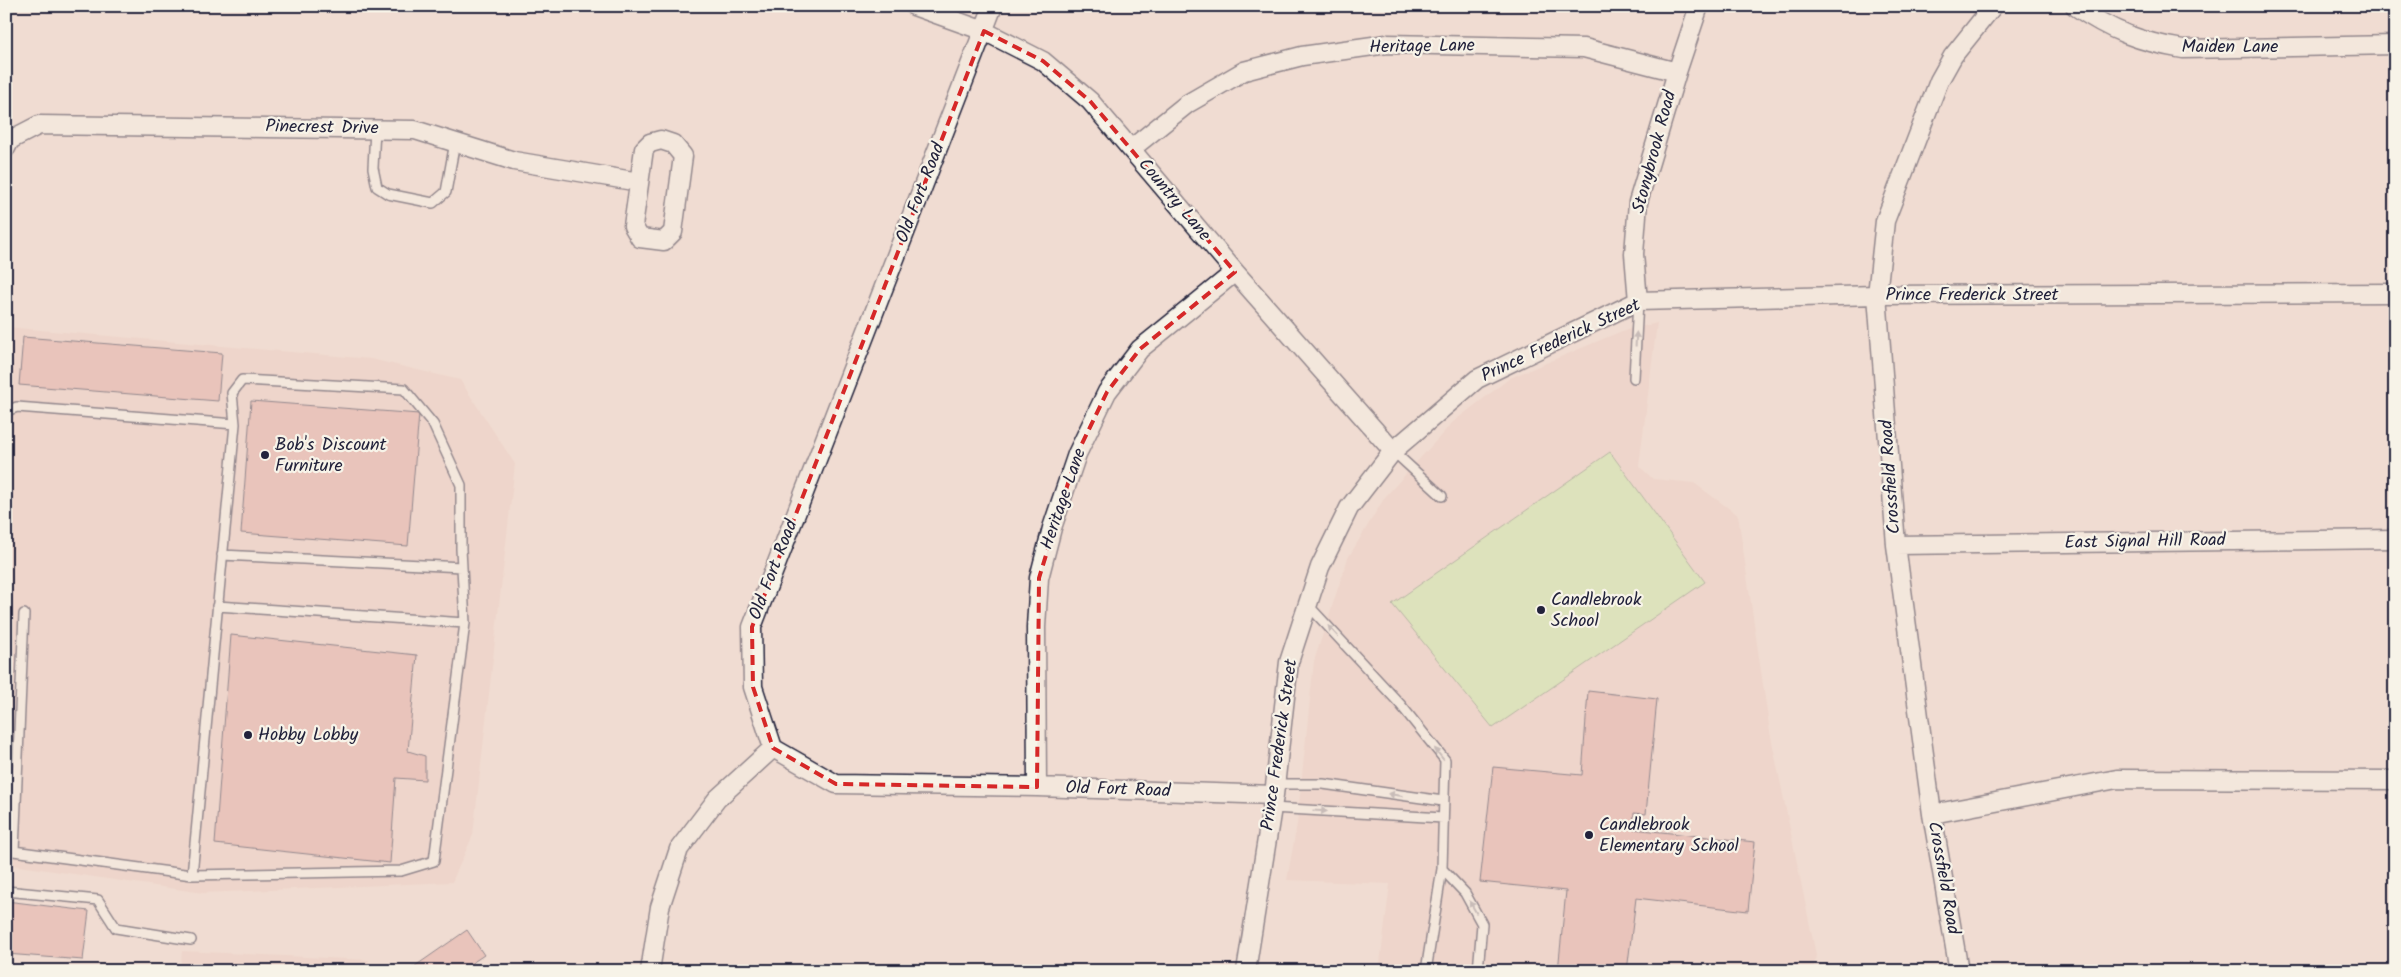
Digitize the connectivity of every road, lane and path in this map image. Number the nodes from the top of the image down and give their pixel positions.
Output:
1 (914, 6) edge
2 (993, 6) edge
3 (1699, 6) edge
4 (1992, 6) edge
5 (2075, 6) edge
6 (984, 31) junction
7 (2395, 45) edge
8 (1677, 72) junction
9 (375, 130) junction
10 (455, 142) junction
11 (6, 148) edge
12 (1130, 149) junction
13 (639, 182) junction
14 (1235, 272) junction
15 (2395, 293) edge
16 (1877, 295) junction
17 (1638, 301) junction
18 (1634, 378) dead end
19 (6, 411) edge
20 (235, 424) junction
21 (1393, 451) junction
22 (1442, 496) dead end
23 (2395, 539) edge
24 (1896, 545) junction
25 (222, 555) junction
26 (462, 567) junction
27 (1308, 605) junction
28 (217, 606) junction
29 (24, 614) dead end
30 (465, 622) junction
31 (773, 748) junction
32 (2395, 780) edge
33 (1037, 787) junction
34 (1273, 796) junction
35 (1443, 801) junction
36 (1932, 814) junction
37 (1443, 818) junction
38 (10, 850) edge
39 (1442, 869) junction
40 (192, 875) junction
41 (6, 891) edge
42 (192, 940) dead end
43 (650, 971) edge
44 (1246, 971) edge
45 (1426, 971) edge
46 (1478, 971) edge
47 (1959, 971) edge

1 - 6 street, Country Lane
2 - 6 street, Old Fort Road
3 - 8 street, Stonybrook Road
4 - 16 street, Crossfield Road
5 - 7 street, Maiden Lane
6 - 12 street, Country Lane
6 - 31 street, Old Fort Road
8 - 12 street, Heritage Lane
8 - 17 street, Stonybrook Road
9 - 10 street, Pinecrest Drive
9 - 10 lane
9 - 11 street, Pinecrest Drive
10 - 13 street, Pinecrest Drive
12 - 14 street, Country Lane
13 - 13 street
14 - 21 street, Country Lane
14 - 33 street, Heritage Lane
15 - 16 street, Prince Frederick Street
16 - 17 street, Prince Frederick Street
16 - 24 street, Crossfield Road
18 -> 17 lane
17 - 21 street, Prince Frederick Street
19 - 20 lane
20 - 25 lane
20 - 26 lane
21 - 22 lane
21 - 27 street, Prince Frederick Street
23 - 24 street, East Signal Hill Road
24 - 36 street, Crossfield Road
25 - 26 lane
25 - 28 lane
26 - 30 lane
27 - 34 street, Prince Frederick Street
35 -> 27 lane
28 - 30 lane
28 - 40 lane
29 - 38 lane
30 - 40 lane
31 - 33 street, Old Fort Road
31 - 43 street
32 - 36 street
33 - 34 street, Old Fort Road
35 -> 34 lane
34 -> 37 lane
34 - 44 street, Prince Frederick Street
35 - 37 lane
36 - 47 street, Crossfield Road
37 - 39 lane
38 - 40 lane
39 - 45 lane
46 -> 39 lane
41 - 42 lane

